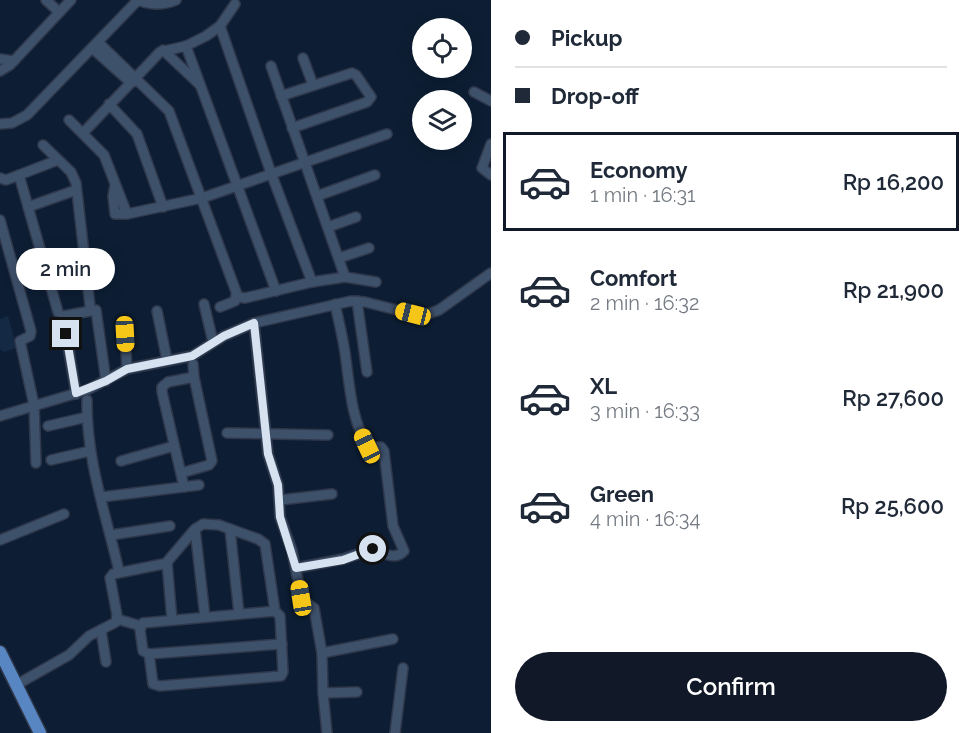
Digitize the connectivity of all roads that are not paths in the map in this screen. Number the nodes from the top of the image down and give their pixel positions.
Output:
1 (46, 0) edge
2 (71, 0) edge
3 (138, 0) edge
4 (176, 0) edge
5 (235, 4) dead end
6 (59, 12) junction
7 (220, 26) junction
8 (95, 45) junction
9 (186, 45) junction
10 (163, 50) junction
11 (303, 58) dead end
12 (0, 59) edge
13 (14, 61) junction
14 (271, 66) dead end
15 (0, 71) edge
16 (135, 80) junction
17 (313, 85) junction
18 (201, 87) junction
19 (474, 92) dead end
20 (281, 96) junction
21 (491, 101) edge
22 (109, 104) junction
23 (69, 120) dead end
24 (0, 124) edge
25 (292, 128) junction
26 (83, 133) junction
27 (387, 134) dead end
28 (491, 144) edge
29 (43, 145) dead end
30 (58, 160) junction
31 (305, 161) junction
32 (271, 173) junction
33 (19, 175) junction
34 (375, 175) dead end
35 (491, 175) edge
36 (0, 178) edge
37 (236, 185) junction
38 (76, 190) junction
39 (317, 196) junction
40 (202, 198) junction
41 (28, 207) junction
42 (163, 207) junction
43 (356, 217) dead end
44 (0, 222) edge
45 (328, 227) junction
46 (369, 248) dead end
47 (4, 249) edge
48 (42, 255) junction
49 (339, 258) junction
50 (86, 261) junction
51 (491, 273) edge
52 (345, 278) junction
53 (312, 282) junction
54 (376, 282) dead end
55 (276, 291) junction
56 (236, 295) junction
57 (357, 301) junction
58 (204, 304) dead end
59 (335, 304) junction
60 (90, 306) dead end
61 (220, 307) dead end
62 (158, 311) dead end
63 (58, 312) dead end
64 (254, 323) junction
65 (125, 334) dead end
66 (213, 342) junction
67 (167, 360) junction
68 (193, 364) dead end
69 (127, 369) junction
70 (367, 372) dead end
71 (194, 377) junction
72 (106, 381) junction
73 (76, 393) junction
74 (87, 400) dead end
75 (34, 405) junction
76 (0, 416) edge
77 (87, 417) junction
78 (48, 426) dead end
79 (227, 433) dead end
80 (266, 433) junction
81 (328, 435) dead end
82 (174, 447) junction
83 (90, 451) junction
84 (51, 460) dead end
85 (121, 461) dead end
86 (36, 463) dead end
87 (181, 473) junction
88 (199, 485) dead end
89 (184, 487) junction
90 (332, 494) dead end
91 (102, 497) junction
92 (280, 500) junction
93 (64, 514) dead end
94 (170, 526) dead end
95 (195, 529) junction
96 (230, 529) junction
97 (111, 535) junction
98 (0, 540) edge
99 (163, 564) dead end
100 (296, 568) junction
101 (119, 571) junction
102 (275, 611) junction
103 (239, 614) junction
104 (205, 617) junction
105 (117, 619) junction
106 (172, 620) junction
107 (141, 626) junction
108 (101, 630) junction
109 (393, 639) dead end
110 (282, 644) junction
111 (0, 652) edge
112 (322, 653) junction
113 (149, 654) junction
114 (106, 662) dead end
115 (403, 668) dead end
116 (16, 685) junction
117 (357, 692) dead end
118 (323, 693) junction
119 (40, 733) edge
120 (327, 733) edge
121 (395, 733) edge

1 - 6 street
2 - 6 street
3 - 4 street
3 - 8 street
5 - 7 street
6 - 13 street
7 - 9 street
7 - 32 street
8 - 16 street
8 - 24 street
9 - 10 street
9 - 18 street
10 - 16 street
10 - 18 street
11 - 17 street
12 - 13 street
13 - 15 street
14 - 20 street
16 - 22 street
16 - 40 street
17 - 20 street
17 - 25 street
18 - 37 street
19 - 21 street
20 - 25 street
22 - 26 street
22 - 42 street
23 - 26 street
25 - 31 street
26 - 42 street
27 - 31 street
28 - 35 street
29 - 30 street
30 - 33 street
30 - 38 street
31 - 32 street
31 - 39 street
32 - 37 street
32 - 53 street
33 - 36 street
33 - 41 street
34 - 39 street
37 - 40 street
37 - 55 street
38 - 41 street
38 - 50 street
39 - 45 street
40 - 42 street
40 - 56 street
41 - 48 street
43 - 45 street
44 - 47 street
45 - 49 street
46 - 49 street
47 - 75 street
48 - 50 street
48 - 63 street
49 - 52 street
50 - 60 street
51 - 57 street
52 - 53 street
52 - 54 street
53 - 55 street
55 - 56 street
56 - 61 street
57 - 59 street
57 - 70 street
58 - 66 street
59 - 64 street
59 - 100 street
62 - 67 street
64 - 66 street
64 - 80 street
65 - 69 street
66 - 67 street
67 - 69 street
68 - 71 street
69 - 72 street
71 - 82 street
71 - 87 street
72 - 73 street
72 - 73 street
73 - 75 street
74 - 77 street
75 - 76 street
75 - 86 street
77 - 78 street
77 - 83 street
79 - 80 street
80 - 81 street
80 - 92 street
82 - 85 street
82 - 87 street
83 - 84 street
83 - 91 street
87 - 89 street
88 - 89 street
89 - 91 street
90 - 92 street
91 - 97 street
92 - 100 street
93 - 98 street
94 - 97 street
95 - 96 street
95 - 104 street
95 - 106 street
96 - 102 street
96 - 103 street
97 - 101 street
99 - 101 street
100 - 112 street
101 - 105 street
102 - 103 street
102 - 110 street
103 - 104 street
104 - 106 street
105 - 107 street
105 - 108 street
106 - 107 street
107 - 113 street
108 - 114 street
108 - 116 street
109 - 112 street
110 - 113 street
110 - 113 street
111 - 116 main road
112 - 118 street
115 - 121 street
116 - 119 main road
117 - 118 street
118 - 120 street

